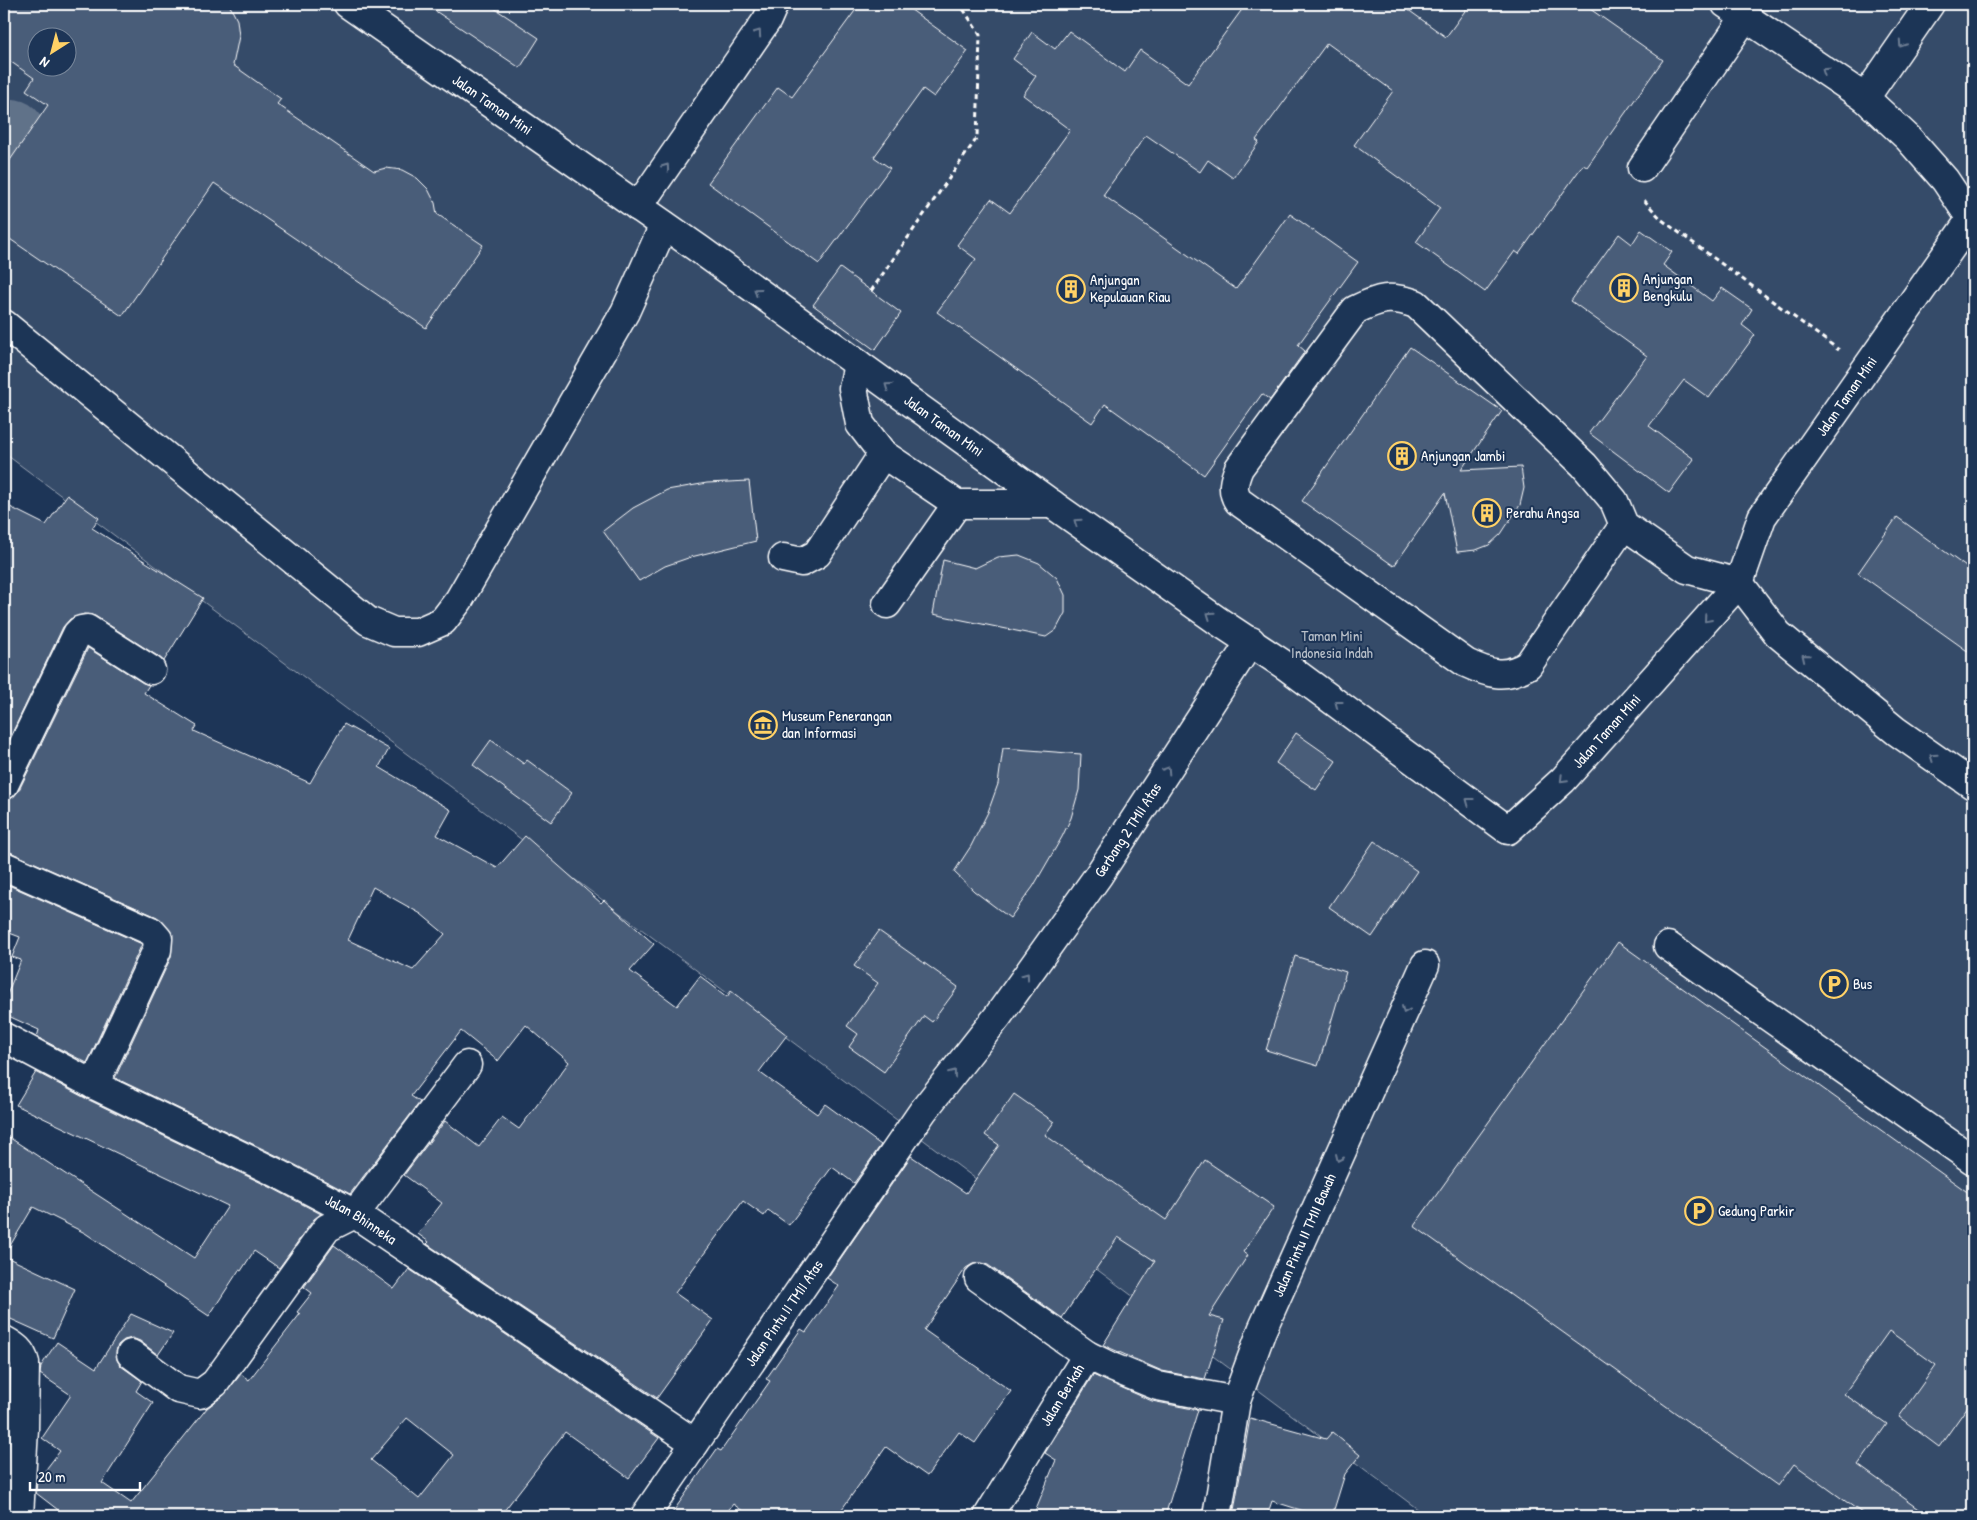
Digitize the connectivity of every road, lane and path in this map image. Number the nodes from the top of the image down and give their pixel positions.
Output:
1 (348, 4) edge
2 (774, 4) edge
3 (960, 4) edge
4 (1930, 4) edge
5 (1736, 10) edge
6 (1865, 98) junction
7 (1642, 168) joint
8 (638, 207) junction
9 (1972, 218) edge
10 (664, 225) junction
11 (871, 291) dead end
12 (4, 324) edge
13 (858, 364) junction
14 (1865, 370) junction
15 (884, 454) junction
16 (956, 504) junction
17 (1052, 504) junction
18 (1624, 525) junction
19 (783, 558) dead end
20 (1739, 583) junction
21 (887, 604) dead end
22 (1251, 641) junction
23 (151, 670) dead end
24 (4, 785) edge
25 (1973, 785) edge
26 (4, 866) edge
27 (1668, 946) dead end
28 (1425, 965) dead end
29 (4, 1038) edge
30 (467, 1064) dead end
31 (94, 1085) junction
32 (923, 1111) joint
33 (1973, 1160) edge
34 (355, 1214) junction
35 (979, 1278) dead end
36 (4, 1340) edge
37 (131, 1354) dead end
38 (1087, 1355) junction
39 (1236, 1401) junction
40 (695, 1443) junction
41 (19, 1516) edge
42 (646, 1516) edge
43 (988, 1516) edge
44 (1217, 1516) edge

1 - 8 street, Jalan Taman Mini
8 -> 2 street
3 - 11 path
4 -> 6 street
6 -> 5 street, Jalan Taman Mini
5 - 7 street
6 - 9 street, Jalan Taman Mini
7 - 14 path
8 - 10 street, Jalan Taman Mini
9 - 14 street, Jalan Taman Mini
10 - 12 street
13 -> 10 street, Jalan Taman Mini
13 - 15 street
17 -> 13 street, Jalan Taman Mini
14 - 20 street, Jalan Taman Mini
15 - 16 street
15 - 19 street
16 - 17 street
16 - 21 street
22 -> 17 street, Jalan Taman Mini
18 - 18 street
18 - 20 street
20 -> 22 street, Jalan Taman Mini
25 -> 20 street
32 -> 22 street, Gerbang 2 TMII Atas
23 - 24 street
26 - 31 street
27 - 33 street
28 -> 39 street, Jalan Pintu II TMII Bawah
29 - 31 street, Jalan Bhinneka
30 - 34 street
31 - 34 street, Jalan Bhinneka
32 - 40 street, Jalan Pintu II TMII Atas
34 - 37 street
34 - 40 street, Jalan Bhinneka
35 - 38 street
36 - 41 street
38 - 39 street, Jalan Berkah
38 - 43 street, Jalan Berkah
39 - 44 street, Jalan Pintu II TMII Bawah
40 - 42 street, Jalan Pintu II TMII Atas

